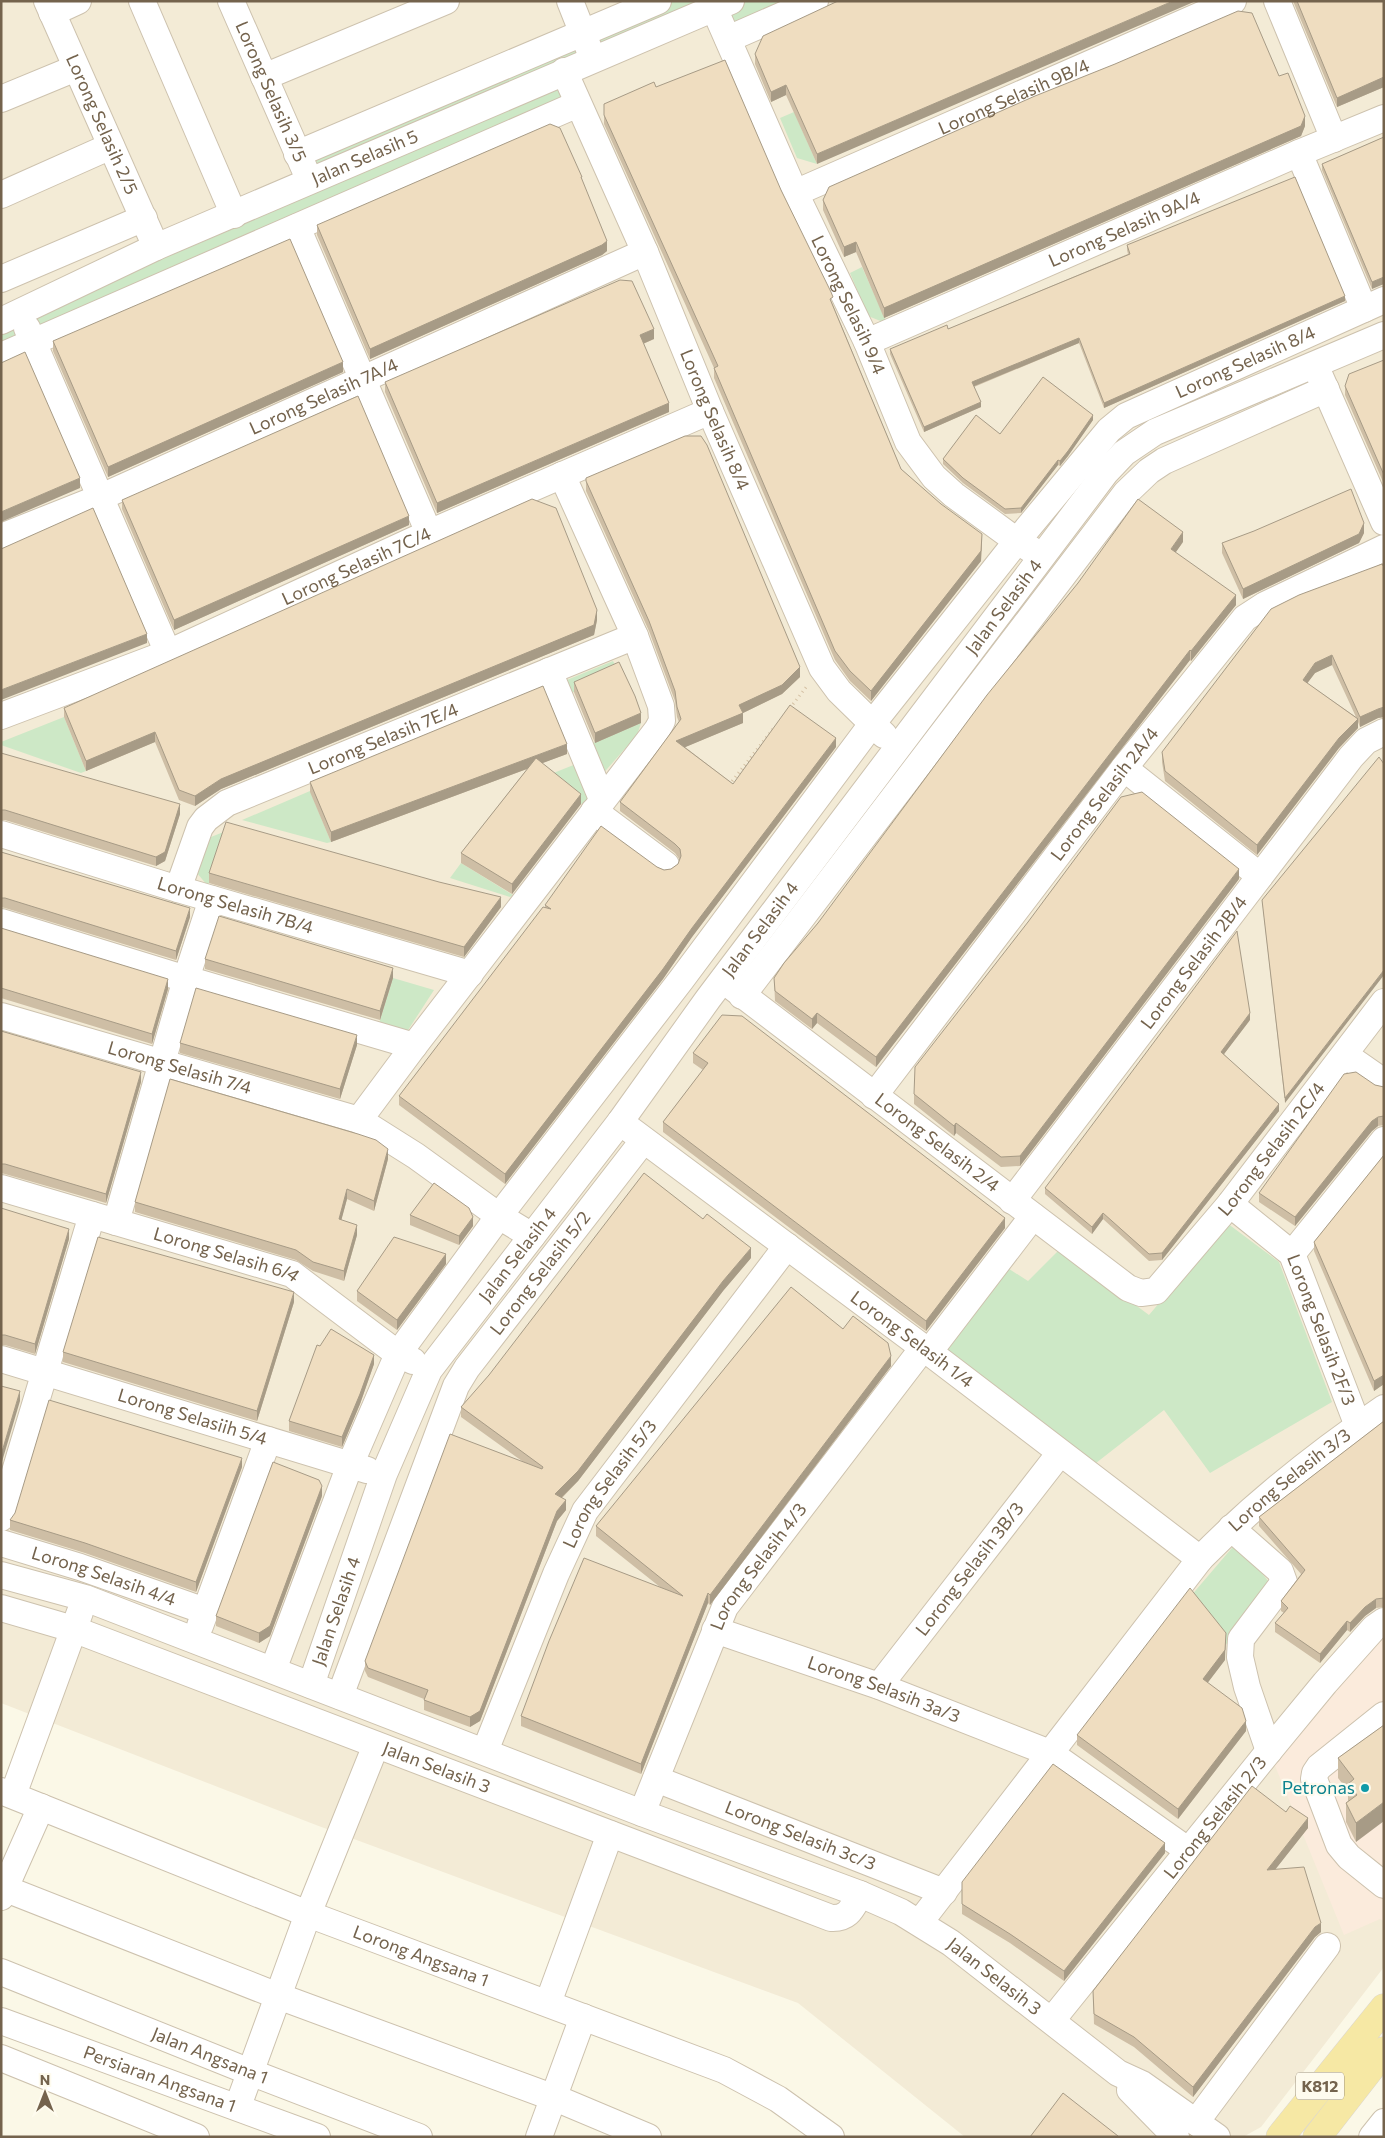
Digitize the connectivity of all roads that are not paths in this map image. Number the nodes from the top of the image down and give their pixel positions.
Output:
1 (78, 1) edge
2 (142, 1) edge
3 (446, 1) edge
4 (570, 1) edge
5 (658, 1) edge
6 (815, 1) edge
7 (1233, 1) edge
8 (1276, 1) edge
9 (232, 2) edge
10 (722, 5) edge
11 (50, 7) edge
12 (583, 34) junction
13 (728, 39) junction
14 (594, 58) junction
15 (76, 68) junction
16 (564, 72) junction
17 (264, 77) junction
18 (1, 99) edge
19 (578, 104) junction
20 (1384, 118) edge
21 (1334, 138) junction
22 (111, 146) junction
23 (1299, 153) junction
24 (297, 154) junction
25 (310, 182) junction
26 (795, 193) junction
27 (1, 194) edge
28 (234, 215) junction
29 (144, 218) junction
30 (297, 227) junction
31 (156, 247) junction
32 (645, 252) junction
33 (1, 279) edge
34 (1374, 304) edge
35 (11, 317) edge
36 (1384, 335) edge
37 (867, 342) junction
38 (33, 343) junction
39 (1, 356) edge
40 (1315, 365) junction
41 (362, 378) junction
42 (1326, 388) junction
43 (710, 411) junction
44 (562, 475) junction
45 (100, 498) junction
46 (1384, 522) edge
47 (429, 532) junction
48 (1, 537) edge
49 (1017, 541) junction
50 (1384, 548) edge
51 (1042, 555) junction
52 (635, 636) junction
53 (168, 653) junction
54 (549, 671) junction
55 (1, 716) edge
56 (872, 724) junction
57 (1384, 732) edge
58 (898, 746) junction
59 (1124, 768) junction
60 (598, 805) junction
61 (1, 834) edge
62 (666, 865) dead end
63 (1260, 876) junction
64 (178, 890) junction
65 (212, 899) junction
66 (1, 922) edge
67 (470, 974) junction
68 (186, 979) junction
69 (681, 980) junction
70 (724, 992) junction
71 (1384, 1002) edge
72 (1, 1016) edge
73 (414, 1046) junction
74 (1345, 1055) junction
75 (163, 1062) junction
76 (1384, 1082) edge
77 (874, 1096) junction
78 (359, 1120) junction
79 (620, 1122) junction
80 (1384, 1140) edge
81 (643, 1141) junction
82 (1, 1188) edge
83 (1012, 1201) junction
84 (1230, 1204) junction
85 (499, 1216) junction
86 (1033, 1216) junction
87 (104, 1218) junction
88 (532, 1236) junction
89 (787, 1246) junction
90 (1292, 1254) junction
91 (1156, 1290) joint
92 (926, 1350) junction
93 (398, 1354) junction
94 (1, 1359) edge
95 (429, 1370) junction
96 (45, 1372) junction
97 (1384, 1408) edge
98 (1358, 1426) junction
99 (268, 1440) junction
100 (1060, 1453) junction
101 (350, 1466) junction
102 (384, 1474) junction
103 (1, 1518) edge
104 (1231, 1528) junction
105 (1, 1543) edge
106 (1200, 1559) junction
107 (1, 1575) edge
108 (85, 1598) junction
109 (1, 1608) edge
110 (205, 1611) junction
111 (1384, 1621) edge
112 (74, 1629) junction
113 (715, 1630) junction
114 (194, 1641) junction
115 (273, 1670) junction
116 (311, 1684) junction
117 (879, 1686) junction
118 (340, 1696) junction
119 (1384, 1714) edge
120 (376, 1745) junction
121 (485, 1751) junction
122 (1269, 1751) junction
123 (1050, 1754) junction
124 (656, 1779) junction
125 (7, 1793) edge
126 (41, 1807) junction
127 (642, 1813) junction
128 (610, 1834) junction
129 (1189, 1851) junction
130 (1384, 1885) edge
131 (2, 1891) edge
132 (944, 1892) junction
133 (860, 1894) junction
134 (308, 1914) junction
135 (920, 1922) junction
136 (1328, 1946) dead end
137 (1, 1972) edge
138 (278, 1996) junction
139 (548, 2003) junction
140 (1384, 2008) edge
141 (583, 2017) junction
142 (1052, 2020) junction
143 (1, 2021) edge
144 (1384, 2051) edge
145 (2, 2061) edge
146 (250, 2072) junction
147 (555, 2098) junction
148 (238, 2106) junction
149 (1384, 2122) edge
150 (159, 2130) edge
151 (1196, 2132) edge
152 (196, 2137) edge
153 (317, 2137) edge
154 (419, 2137) edge
155 (540, 2137) edge
156 (648, 2137) edge
157 (831, 2137) edge
158 (1280, 2137) edge
159 (1317, 2137) edge
160 (1372, 2137) edge

1 - 11 street
2 - 28 street
3 - 17 street
4 - 12 street
5 - 12 street, Jalan Selasih 5
6 - 13 street
7 - 26 street, Lorong Selasih 9B/4
8 - 21 street
9 - 17 street, Lorong Selasih 3/5
10 - 13 street, Lorong Selasih 9/4
10 - 14 street, Jalan Selasih 5
11 - 15 street, Lorong Selasih 2/5
12 - 14 street
12 - 24 street, Jalan Selasih 5
13 - 26 street, Lorong Selasih 9/4
14 - 16 street, Jalan Selasih 5
15 - 18 street
15 - 22 street, Lorong Selasih 2/5
16 - 19 street, Lorong Selasih 8/4
16 - 25 street, Jalan Selasih 5
17 - 24 street, Lorong Selasih 3/5
19 - 30 street
19 - 32 street, Lorong Selasih 8/4
20 - 21 street, Lorong Selasih 9A/4
21 - 23 street, Lorong Selasih 9A/4
22 - 27 street
22 - 29 street, Lorong Selasih 2/5
23 - 34 street
23 - 37 street, Lorong Selasih 9A/4
24 - 25 street, Lorong Selasih 3/5
25 - 28 street, Jalan Selasih 5
26 - 37 street, Lorong Selasih 9/4
28 - 31 street, Jalan Selasih 5
29 - 31 street, Lorong Selasih 2/5
29 - 33 street
30 - 38 street
30 - 41 street
31 - 35 street, Jalan Selasih 5
32 - 41 street, Lorong Selasih 7A/4
32 - 43 street, Lorong Selasih 8/4
34 - 49 street, Lorong Selasih 8/4
35 - 38 street
36 - 40 street, Jalan Selasih 4
37 - 49 street, Lorong Selasih 9/4
38 - 39 street
38 - 45 street
40 - 42 street
40 - 51 street, Jalan Selasih 4
41 - 45 street, Lorong Selasih 7A/4
41 - 47 street
42 - 46 street
42 - 70 street
43 - 44 street, Lorong Selasih 7C/4
43 - 56 street, Lorong Selasih 8/4
44 - 47 street, Lorong Selasih 7C/4
44 - 52 street
45 - 48 street, Lorong Selasih 7A/4
45 - 53 street
47 - 53 street, Lorong Selasih 7C/4
49 - 51 street, Lorong Selasih 9/4
49 - 56 street, Lorong Selasih 8/4
50 - 59 street, Lorong Selasih 2A/4
51 - 58 street, Jalan Selasih 4
52 - 54 street, Lorong Selasih 7E/4
52 - 60 street
53 - 55 street, Lorong Selasih 7C/4
54 - 60 street
54 - 64 street, Lorong Selasih 7E/4
56 - 58 street, Lorong Selasih 8/4
56 - 69 street, Lorong Selasih 8/4
57 - 63 street, Lorong Selasih 2B/4
58 - 70 street, Jalan Selasih 4
59 - 63 street
59 - 77 street, Lorong Selasih 2A/4
60 - 62 street
60 - 67 street
61 - 64 street, Lorong Selasih 7B/4
63 - 83 street, Lorong Selasih 2B/4
64 - 65 street, Lorong Selasih 7B/4
65 - 67 street, Lorong Selasih 7B/4
65 - 68 street
66 - 68 street
67 - 73 street
68 - 73 street
68 - 75 street
69 - 70 street, Lorong Selasih 2/4
69 - 85 street, Lorong Selasih 8/4
70 - 77 street, Lorong Selasih 2/4
70 - 79 street, Jalan Selasih 4
71 - 74 street, Lorong Selasih 2C/4
72 - 75 street, Lorong Selasih 7/4
73 - 78 street
74 - 76 street
74 - 84 street, Lorong Selasih 2C/4
75 - 78 street, Lorong Selasih 7/4
75 - 87 street
77 - 83 street, Lorong Selasih 2/4
78 - 85 street, Lorong Selasih 7/4
79 - 81 street, Lorong Selasih 1/4
79 - 88 street, Jalan Selasih 4
80 - 90 street
81 - 89 street, Lorong Selasih 1/4
81 - 118 street, Lorong Selasih 5/2
82 - 87 street, Lorong Selasih 6/4
83 - 86 street, Lorong Selasih 2/4
84 - 90 street, Lorong Selasih 2F/3
84 - 91 street, Lorong Selasih 2C/4
85 - 88 street, Lorong Selasih 7/4
85 - 93 street, Lorong Selasih 8/4
86 - 91 street, Lorong Selasih 2/4
86 - 92 street, Lorong Selasih 4/3
87 - 93 street, Lorong Selasih 6/4
87 - 96 street
88 - 95 street, Jalan Selasih 4
89 - 92 street, Lorong Selasih 1/4
89 - 121 street, Lorong Selasih 5/3
90 - 98 street, Lorong Selasih 2F/3
92 - 100 street, Lorong Selasih 1/4
92 - 113 street, Lorong Selasih 4/3
93 - 95 street, Lorong Selasih 6/4
93 - 101 street, Lorong Selasih 8/4
94 - 96 street, Lorong Selasiih 5/4
95 - 102 street, Jalan Selasih 4
96 - 99 street, Lorong Selasiih 5/4
96 - 103 street
97 - 98 street, Lorong Selasih 3/3
98 - 104 street, Lorong Selasih 3/3
99 - 101 street, Lorong Selasiih 5/4
99 - 110 street
100 - 106 street, Lorong Selasih 1/4
100 - 117 street, Lorong Selasih 3B/3
101 - 102 street, Lorong Selasiih 5/4
101 - 115 street, Lorong Selasih 8/4
102 - 116 street, Jalan Selasih 4
104 - 106 street, Lorong Selasih 3/3
104 - 122 street
105 - 110 street, Lorong Selasih 4/4
106 - 123 street
107 - 108 street, Jalan Selasih 3
108 - 112 street
108 - 114 street, Jalan Selasih 3
109 - 112 street, Jalan Selasih 3
110 - 114 street
111 - 122 street, Lorong Selasih 2/3
112 - 120 street, Jalan Selasih 3
112 - 125 street
113 - 117 street, Lorong Selasih 3a/3
113 - 124 street, Lorong Selasih 4/3
114 - 115 street, Jalan Selasih 3
115 - 116 street, Jalan Selasih 3
116 - 118 street, Jalan Selasih 3
117 - 123 street, Lorong Selasih 3a/3
118 - 121 street, Jalan Selasih 3
119 - 130 street
120 - 128 street, Jalan Selasih 3
120 - 134 street
121 - 127 street, Jalan Selasih 3
122 - 129 street, Lorong Selasih 2/3
123 - 129 street, Lorong Selasih 3a/3
123 - 132 street
124 - 127 street, Lorong Selasih 4/3
124 - 132 street, Lorong Selasih 3c/3
125 - 126 street, Lorong Angsana 1
126 - 131 street
126 - 134 street, Lorong Angsana 1
127 - 133 street, Jalan Selasih 3
128 - 133 street, Jalan Selasih 3
128 - 139 street
129 - 142 street, Lorong Selasih 2/3
131 - 138 street
132 - 135 street
133 - 135 street, Jalan Selasih 3
134 - 138 street
134 - 139 street, Lorong Angsana 1
135 - 142 street, Jalan Selasih 3
136 - 151 street
137 - 146 street, Jalan Angsana 1
138 - 146 street
138 - 147 street
139 - 141 street, Lorong Angsana 1
140 - 158 main road, K812
141 - 147 street
141 - 157 street, Lorong Angsana 1
142 - 151 street, Jalan Selasih 3
143 - 148 street, Persiaran Angsana 1
144 - 159 main road, K812
145 - 150 street
146 - 148 street
146 - 154 street, Jalan Angsana 1
147 - 155 street
147 - 156 street
148 - 153 street, Persiaran Angsana 1
149 - 160 street
150 - 152 street

